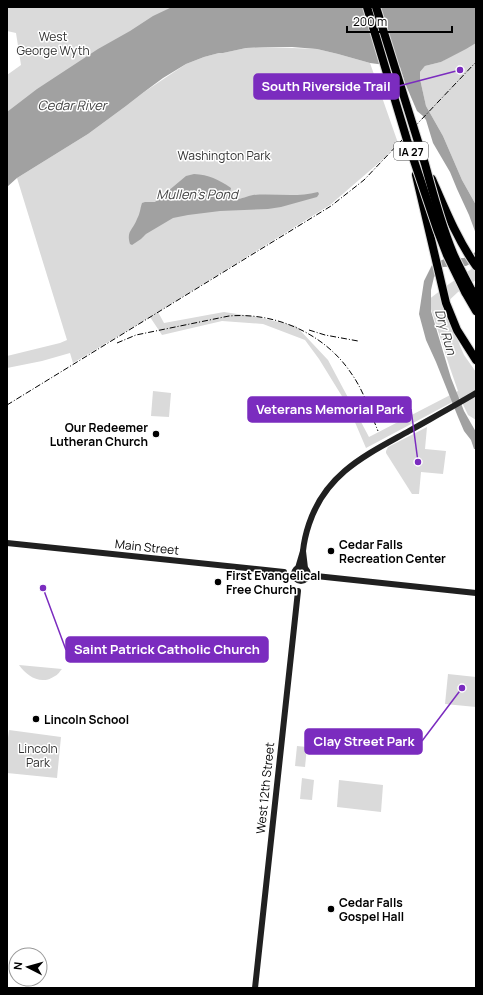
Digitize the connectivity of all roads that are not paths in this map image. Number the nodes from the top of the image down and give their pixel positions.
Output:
1 (367, 7) edge
2 (376, 7) edge
3 (407, 140) junction
4 (425, 164) junction
5 (476, 266) edge
6 (468, 291) junction
7 (476, 298) edge
8 (476, 311) edge
9 (476, 360) edge
10 (475, 394) edge
11 (7, 543) edge
12 (303, 551) junction
13 (297, 569) junction
14 (305, 569) junction
15 (284, 572) junction
16 (316, 576) junction
17 (300, 579) junction
18 (476, 593) edge
19 (255, 988) edge

1 - 3 highway, IA 27, bridge
2 - 4 highway, IA 27, bridge
3 - 6 highway, IA 27, bridge
3 - 9 highway, bridge
4 - 5 highway, bridge
4 - 6 highway, IA 27, bridge
6 - 7 highway, IA 27
6 - 8 highway, IA 27
10 - 12 main road
11 - 15 main road, Main Street
12 - 13 main road
12 - 14 main road, West 12th Street
13 - 14 main road, Main Street
13 - 15 main road, Main Street
13 - 17 main road
14 - 16 main road
14 - 17 main road, West 12th Street
15 - 17 main road, Main Street
16 - 17 main road
16 - 18 main road
17 - 19 main road, West 12th Street

